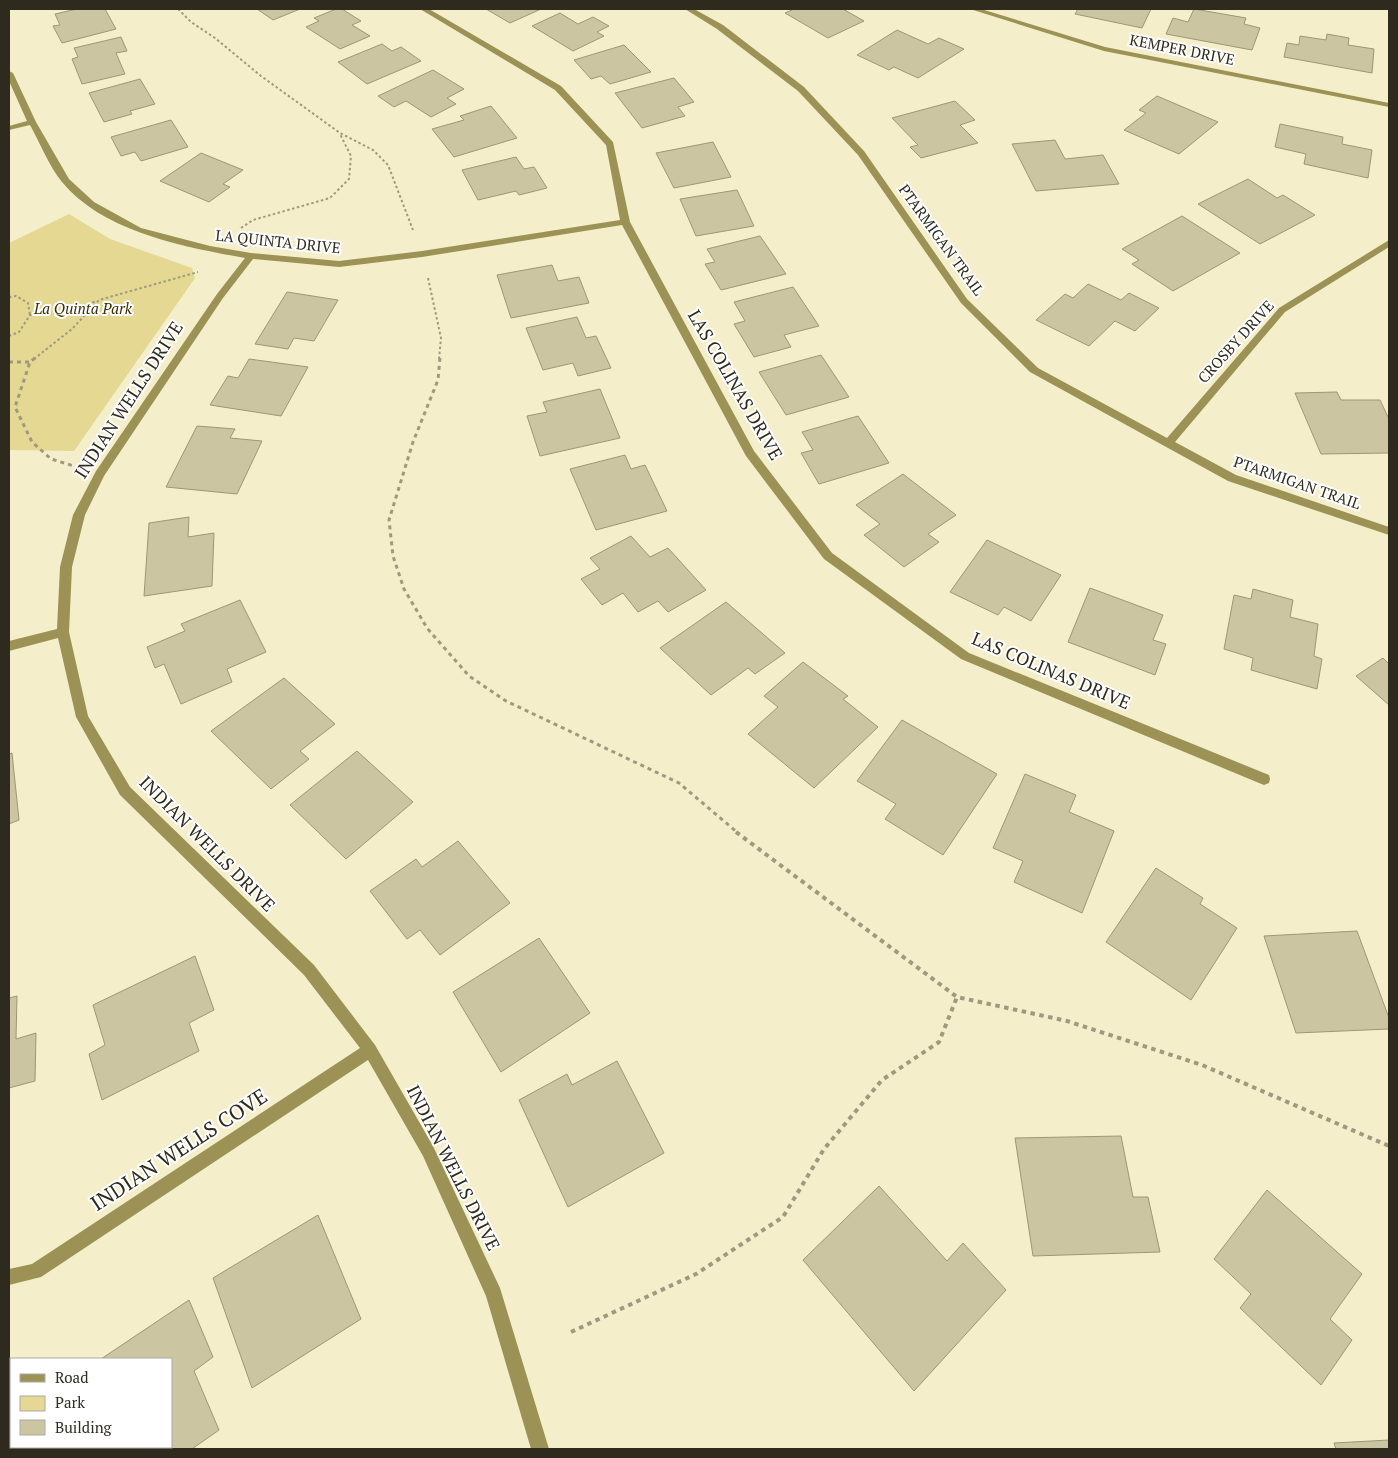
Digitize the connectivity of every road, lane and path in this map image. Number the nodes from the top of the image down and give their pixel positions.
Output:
1 (178, 9) edge
2 (424, 9) edge
3 (690, 9) edge
4 (974, 9) edge
5 (9, 73) edge
6 (1389, 105) edge
7 (32, 122) junction
8 (9, 128) edge
9 (340, 133) junction
10 (626, 222) junction
11 (1389, 243) edge
12 (210, 249) junction
13 (422, 254) junction
14 (251, 256) junction
15 (200, 271) dead end
16 (9, 297) edge
17 (98, 300) junction
18 (30, 315) junction
19 (9, 336) edge
20 (9, 362) edge
21 (30, 362) junction
22 (1168, 443) junction
23 (100, 474) junction
24 (1389, 531) edge
25 (63, 632) junction
26 (9, 646) edge
27 (1264, 779) dead end
28 (956, 997) junction
29 (370, 1050) junction
30 (1389, 1146) edge
31 (9, 1277) edge
32 (571, 1332) dead end
33 (540, 1449) edge

1 - 9 path
2 - 10 street, LAS COLINAS DRIVE
3 - 22 street, PTARMIGAN TRAIL
4 - 6 street, KEMPER DRIVE
5 - 7 street, LA QUINTA DRIVE
7 - 8 street
7 - 12 street, LA QUINTA DRIVE
9 - 12 path
9 - 13 path
10 - 13 street, LA QUINTA DRIVE
10 - 27 street, LAS COLINAS DRIVE
11 - 22 street, CROSBY DRIVE
12 - 14 street, LA QUINTA DRIVE
13 - 14 street, LA QUINTA DRIVE
13 - 28 path
14 - 23 street, INDIAN WELLS DRIVE
15 - 17 path
16 - 18 path
17 - 18 path
17 - 21 path
18 - 19 path
20 - 21 path
21 - 23 path
22 - 24 street, PTARMIGAN TRAIL
23 - 25 street, INDIAN WELLS DRIVE
25 - 26 street
25 - 29 street, INDIAN WELLS DRIVE
28 - 30 path
28 - 32 path
29 - 31 street, INDIAN WELLS COVE
29 - 33 street, INDIAN WELLS DRIVE

